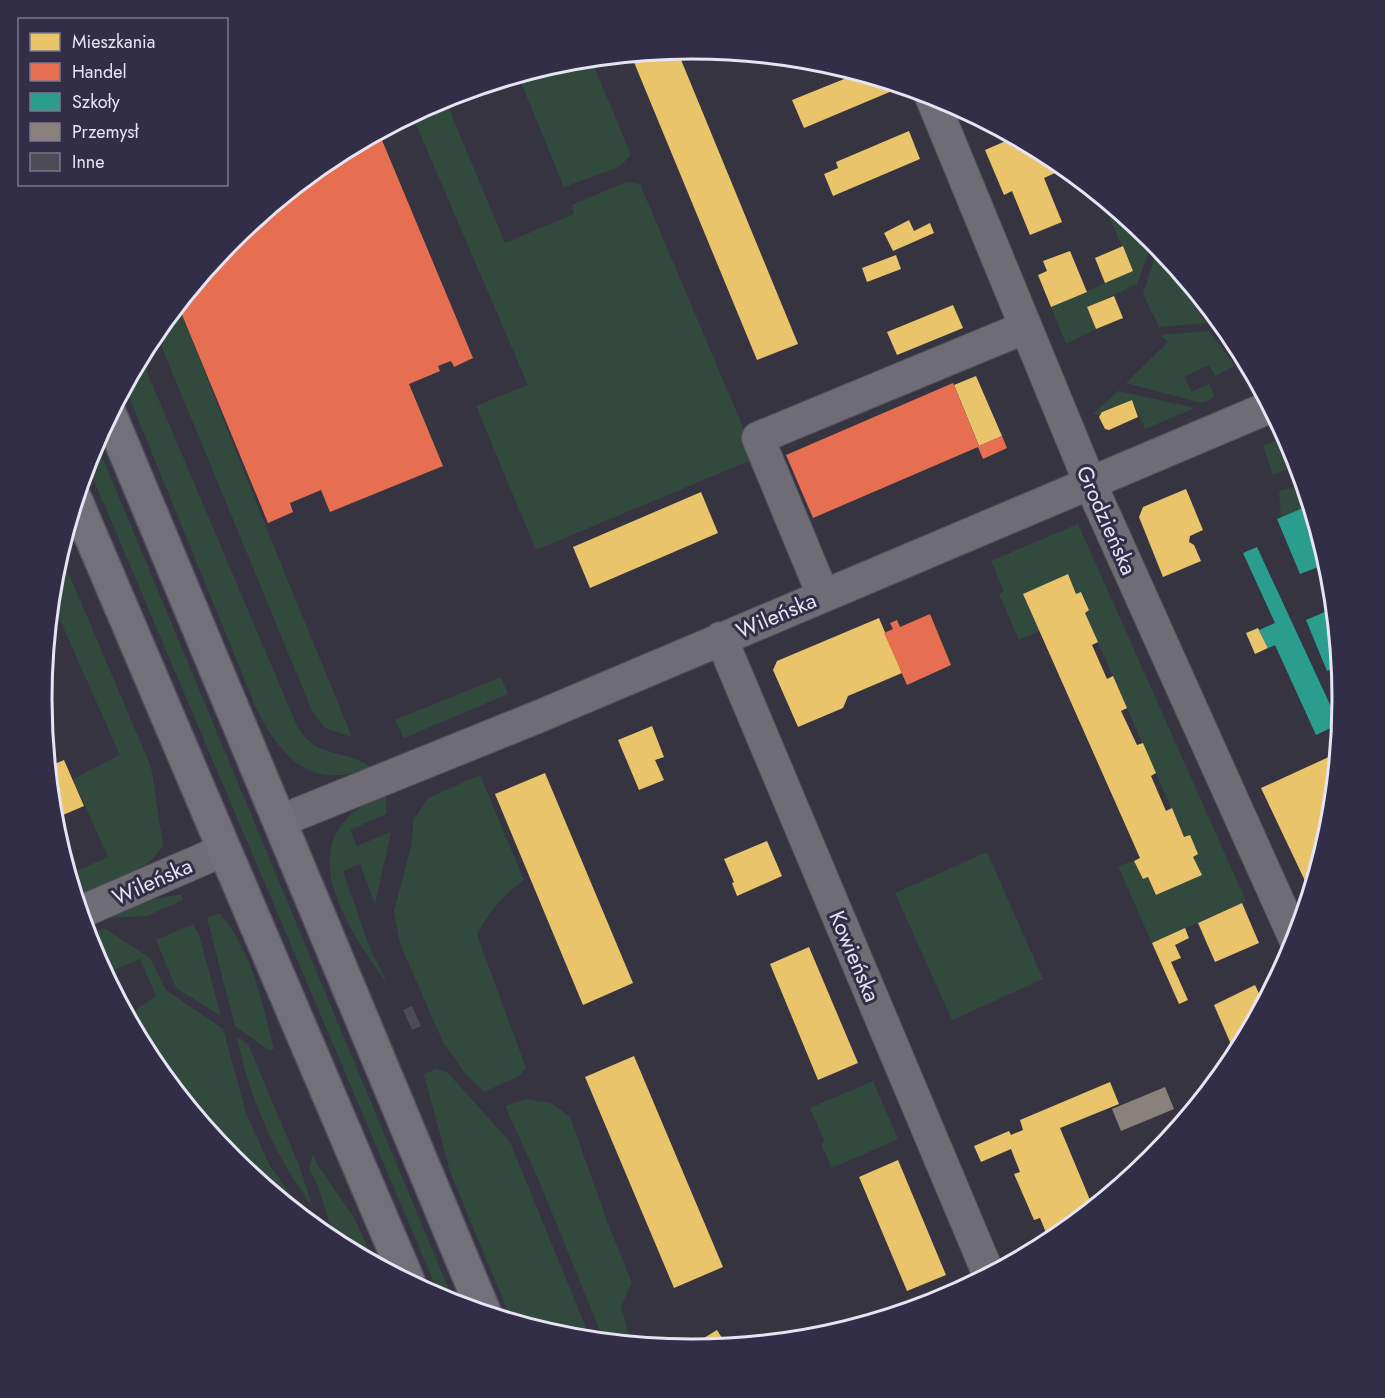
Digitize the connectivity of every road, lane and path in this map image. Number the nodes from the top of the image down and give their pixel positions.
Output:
1 (936, 107) edge
2 (1026, 327) junction
3 (1263, 410) edge
4 (114, 426) edge
5 (1090, 483) junction
6 (80, 511) edge
7 (823, 596) junction
8 (721, 638) junction
9 (280, 820) junction
10 (224, 850) junction
11 (88, 909) edge
12 (1290, 928) edge
13 (986, 1268) edge
14 (403, 1270) edge
15 (480, 1302) edge

1 - 2 street, Grodzieńska
2 - 5 street, Grodzieńska
2 - 7 street
3 - 5 street, Wileńska
4 - 9 main road
5 - 7 street, Wileńska
5 - 12 street, Grodzieńska
6 - 10 main road
7 - 8 street, Wileńska
8 - 9 street, Wileńska
8 - 13 street, Kowieńska
9 - 15 main road
10 - 11 street, Wileńska
10 - 14 main road

